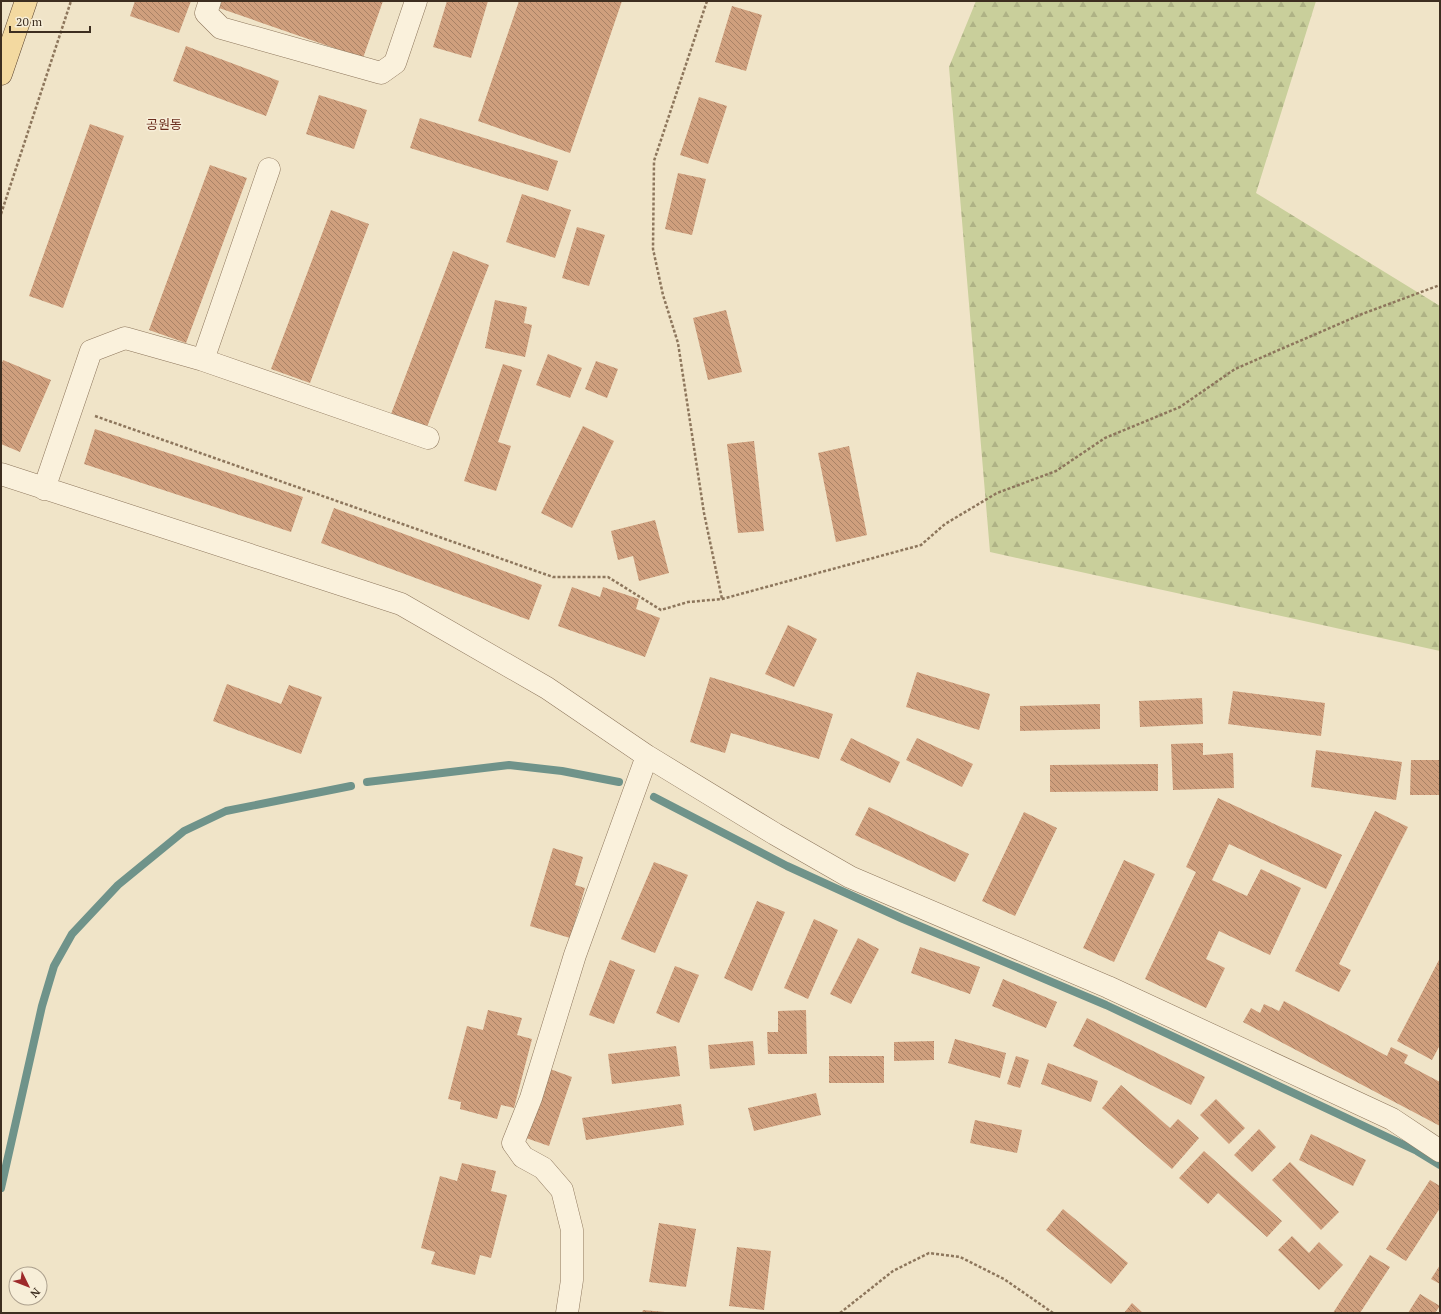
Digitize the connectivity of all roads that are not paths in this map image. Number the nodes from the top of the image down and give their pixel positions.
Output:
1 (26, 1) edge
2 (210, 1) edge
3 (416, 1) edge
4 (1, 74) edge
5 (269, 169) dead end
6 (203, 360) junction
7 (428, 438) dead end
8 (1, 474) edge
9 (44, 489) junction
10 (647, 756) junction
11 (1440, 1151) edge
12 (566, 1313) edge

1 - 4 main road
2 - 3 street
5 - 6 street
6 - 7 street
6 - 9 street
8 - 9 street
9 - 10 street
10 - 11 street
10 - 12 street

